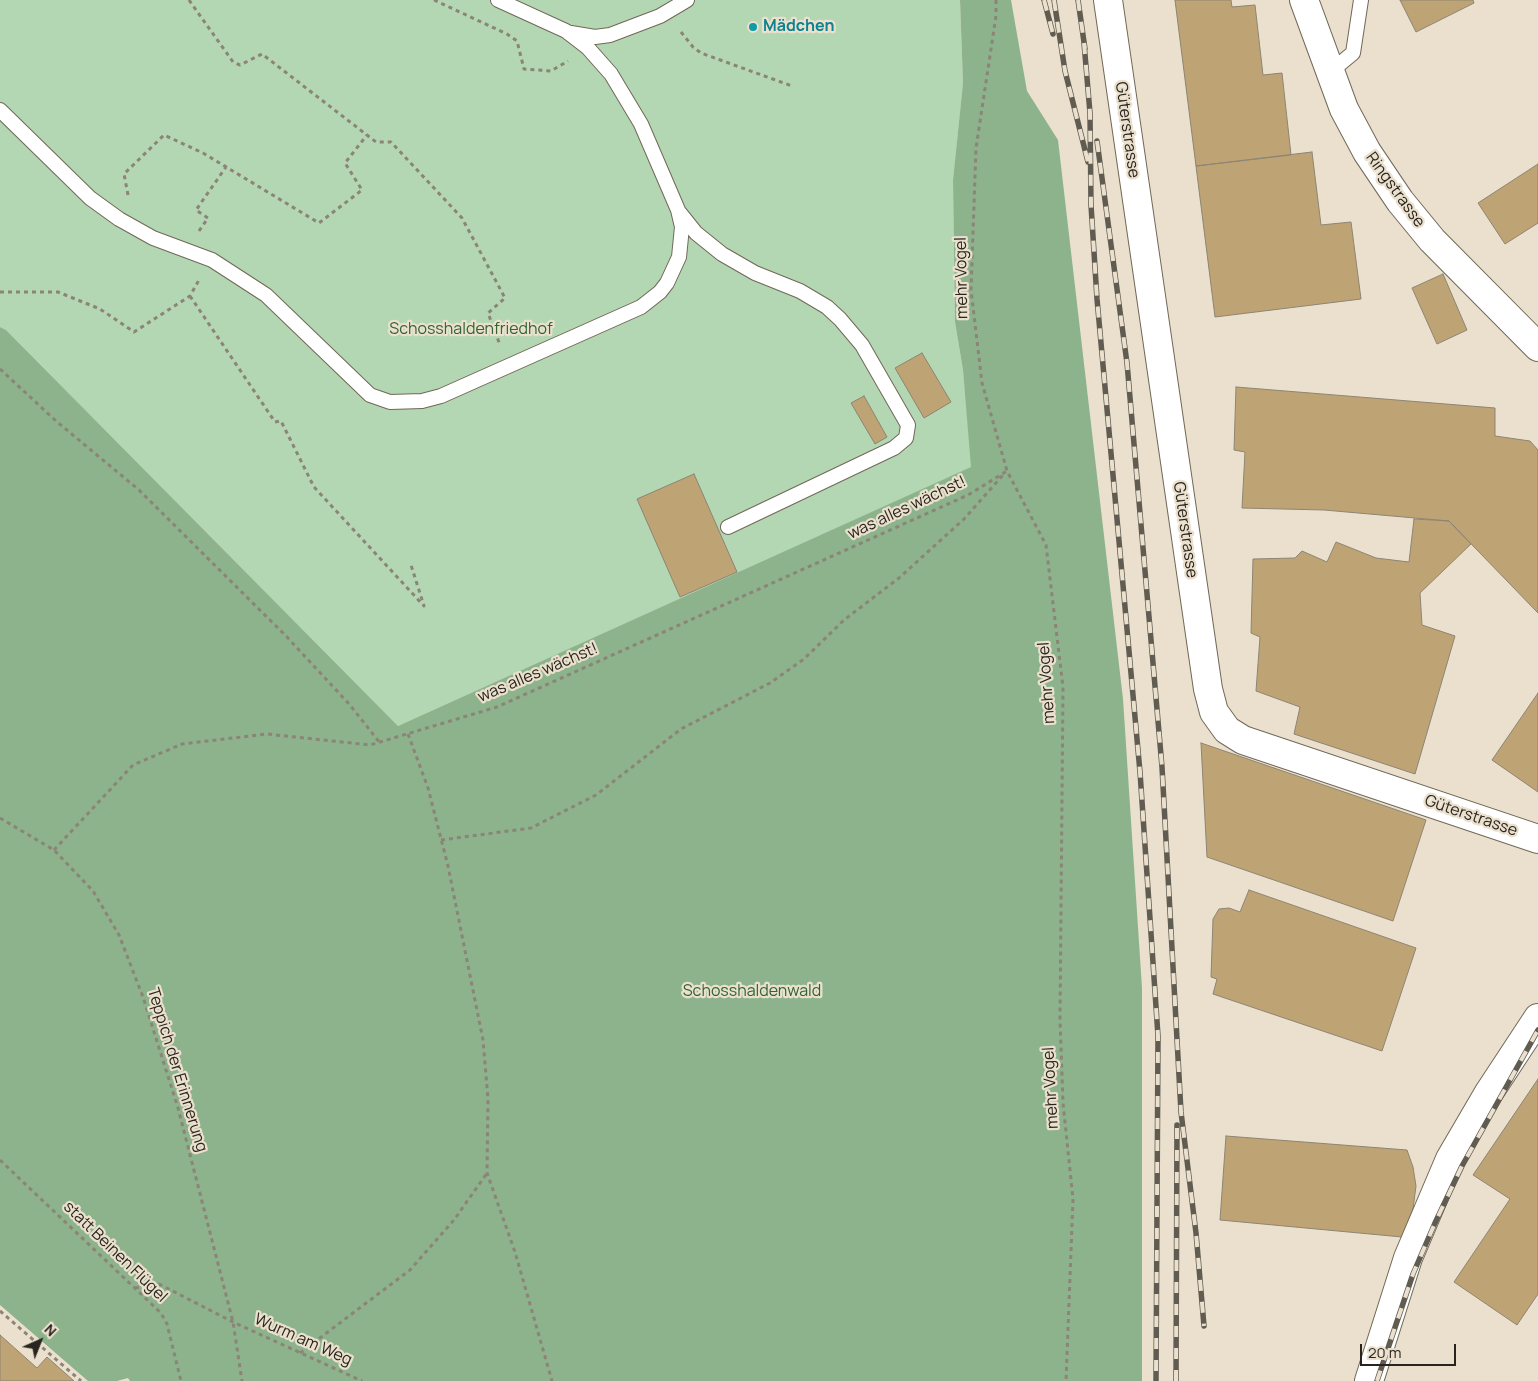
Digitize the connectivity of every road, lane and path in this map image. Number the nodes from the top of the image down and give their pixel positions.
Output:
1 (189, 0) edge
2 (434, 0) edge
3 (498, 0) edge
4 (687, 0) edge
5 (996, 0) edge
6 (1108, 0) edge
7 (1304, 0) edge
8 (1361, 0) edge
9 (667, 13) junction
10 (566, 31) junction
11 (571, 59) dead end
12 (1330, 72) junction
13 (792, 86) dead end
14 (0, 110) edge
15 (367, 135) junction
16 (226, 167) junction
17 (678, 210) junction
18 (119, 219) junction
19 (186, 250) junction
20 (209, 259) junction
21 (0, 292) edge
22 (190, 296) junction
23 (1538, 348) edge
24 (509, 366) junction
25 (0, 368) edge
26 (1007, 471) junction
27 (728, 527) dead end
28 (411, 565) dead end
29 (408, 734) junction
30 (380, 743) junction
31 (0, 818) edge
32 (1538, 839) edge
33 (441, 840) junction
34 (54, 850) junction
35 (1538, 1018) edge
36 (0, 1160) edge
37 (487, 1172) junction
38 (135, 1289) junction
39 (0, 1311) edge
40 (234, 1322) junction
41 (300, 1352) junction
42 (81, 1381) edge
43 (181, 1381) edge
44 (242, 1381) edge
45 (362, 1381) edge
46 (552, 1381) edge
47 (1066, 1381) edge
48 (1369, 1381) edge

1 - 15 path
2 - 11 path
3 - 10 lane
4 - 9 lane
5 - 26 path, mehr Vogel
6 - 32 street, Güterstrasse
7 - 12 street, Ringstrasse
8 - 12 lane
9 - 10 lane
9 - 13 path
10 - 17 lane
12 - 23 street, Ringstrasse
14 - 18 lane
15 - 16 path
15 - 24 path
16 - 18 path
16 - 19 path
17 - 24 lane
17 - 27 lane
18 - 19 lane
19 - 20 lane
20 - 22 path
20 - 24 lane
21 - 22 path
22 - 28 path
25 - 30 path
26 - 29 path, was alles wächst!
26 - 33 path
26 - 47 path, mehr Vogel
29 - 30 path, was alles wächst!
29 - 33 path
30 - 34 path, was alles wächst!
31 - 34 path, Teppich der Erinnerung
33 - 37 path
34 - 40 path, Teppich der Erinnerung
35 - 48 street
36 - 38 path, statt Beinen Flügel
37 - 41 path
37 - 46 path
38 - 40 path, Wurm am Weg
38 - 43 path, statt Beinen Flügel
39 - 42 path
40 - 41 path, Wurm am Weg
40 - 44 path, Teppich der Erinnerung
41 - 45 path, Wurm am Weg

